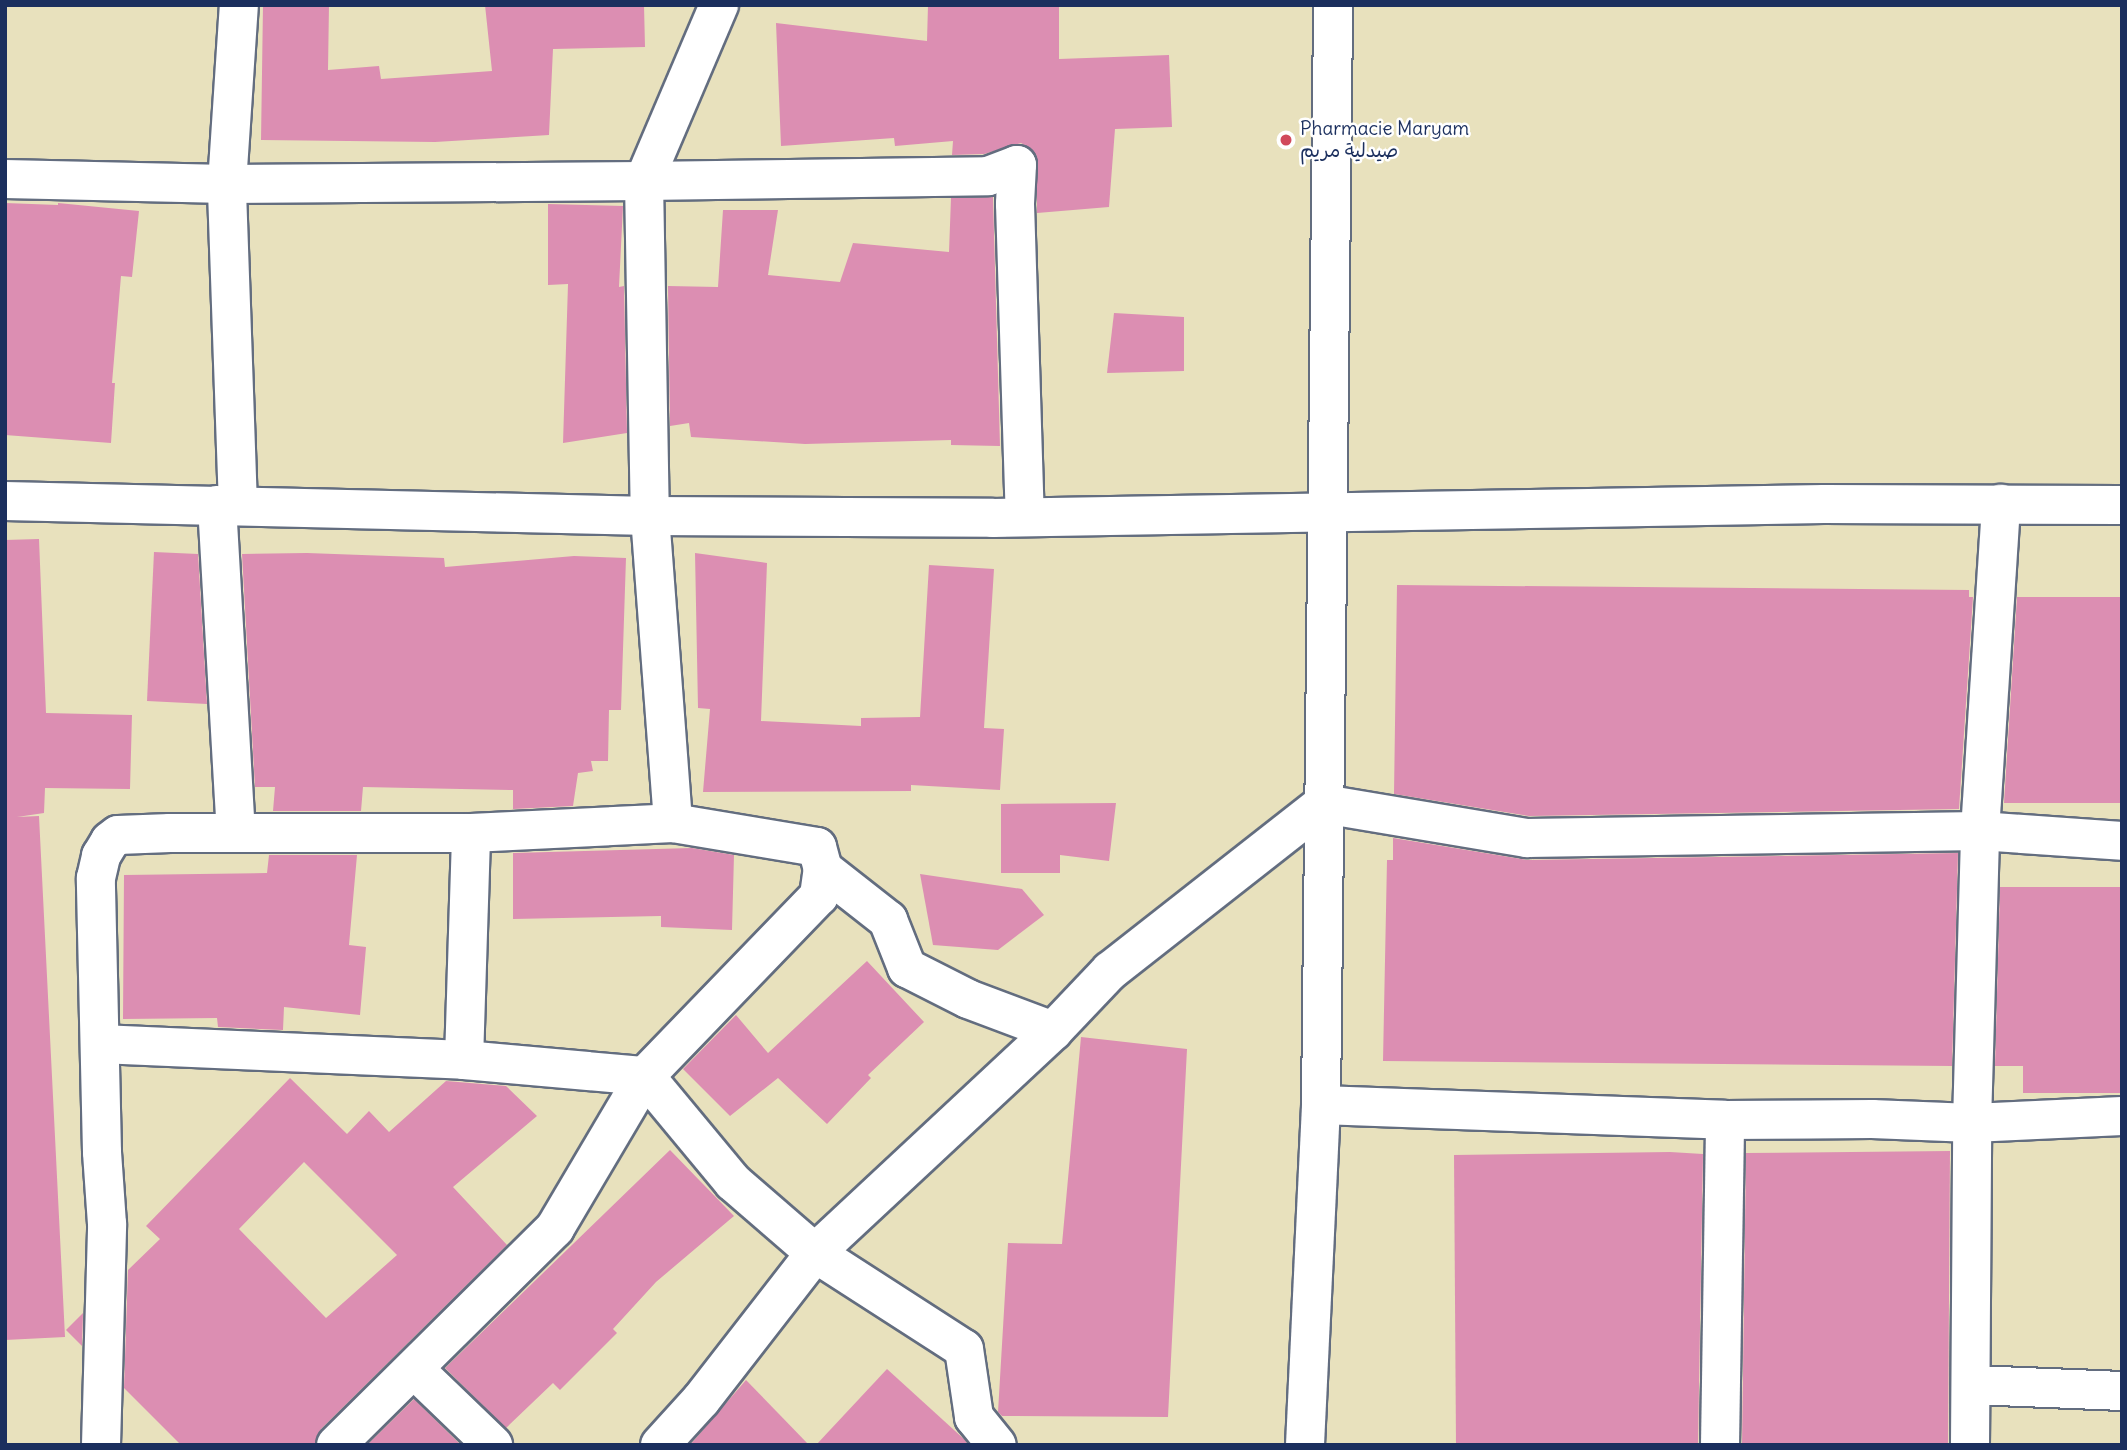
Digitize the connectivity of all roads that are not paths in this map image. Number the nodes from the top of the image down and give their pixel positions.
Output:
1 (239, 5) edge
2 (719, 5) edge
3 (1333, 5) edge
4 (5, 179) edge
5 (644, 181) junction
6 (227, 184) junction
7 (5, 501) edge
8 (2001, 504) junction
9 (227, 505) junction
10 (2122, 505) edge
11 (1329, 514) junction
12 (650, 516) junction
13 (1025, 517) junction
14 (1323, 804) junction
15 (673, 823) junction
16 (236, 831) junction
17 (1980, 831) junction
18 (471, 833) junction
19 (2122, 841) edge
20 (823, 869) junction
21 (1053, 1031) junction
22 (100, 1044) junction
23 (464, 1060) junction
24 (645, 1076) junction
25 (1321, 1105) junction
26 (2122, 1116) edge
27 (1725, 1120) junction
28 (1972, 1122) junction
29 (815, 1253) junction
30 (414, 1370) junction
31 (1973, 1385) junction
32 (2122, 1391) edge
33 (101, 1445) edge
34 (336, 1445) edge
35 (493, 1445) edge
36 (660, 1445) edge
37 (997, 1445) edge
38 (1306, 1445) edge
39 (1720, 1445) edge
40 (1970, 1445) edge

1 - 6 street
2 - 5 street
3 - 11 street
4 - 6 street
5 - 6 street
5 - 12 street
5 - 13 street
6 - 9 street
7 - 9 street
8 - 10 street
8 - 11 street
8 - 17 street
9 - 12 street
9 - 16 street
11 - 13 street
11 - 14 street
12 - 13 street
12 - 15 street
14 - 17 street
14 - 21 street
14 - 25 street
15 - 18 street
15 - 20 street
16 - 18 street
16 - 22 street
17 - 19 street
17 - 28 street
18 - 23 street
20 - 21 street
20 - 24 street
21 - 29 street
22 - 23 street
22 - 33 street
23 - 24 street
24 - 29 street
24 - 30 street
25 - 27 street
25 - 38 street
26 - 28 street
27 - 28 street
27 - 39 street
28 - 31 street
29 - 36 street
29 - 37 street
30 - 34 street
30 - 35 street
31 - 32 street
31 - 40 street

